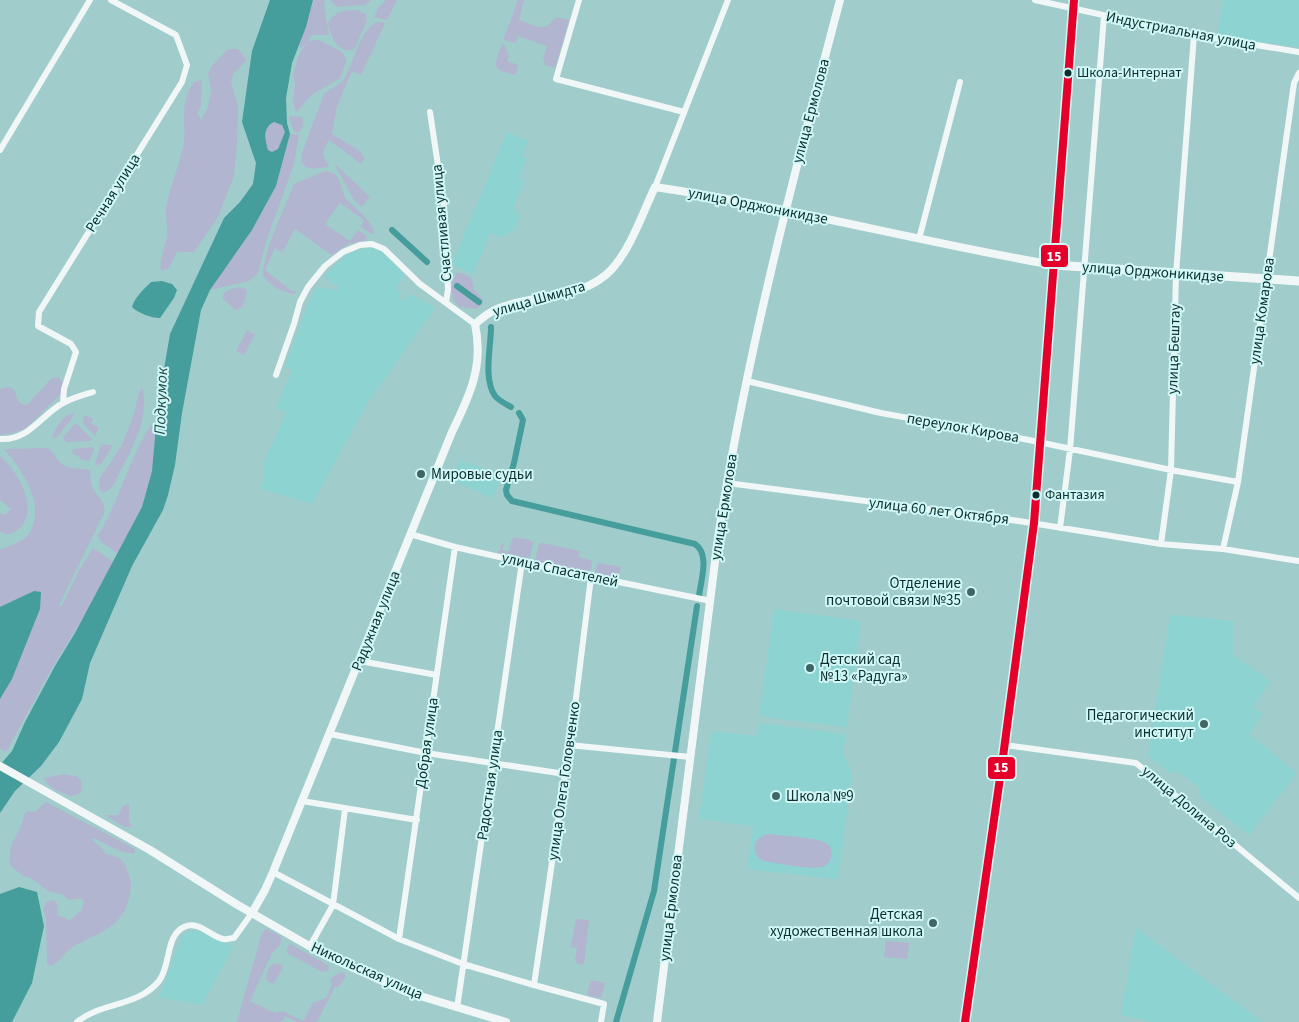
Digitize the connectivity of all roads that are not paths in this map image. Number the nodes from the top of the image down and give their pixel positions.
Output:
1 (90, 0) edge
2 (111, 0) edge
3 (579, 0) edge
4 (728, 0) edge
5 (840, 0) edge
6 (1035, 0) edge
7 (1074, 5) edge
8 (1104, 16) junction
9 (1194, 35) junction
10 (1299, 52) edge
11 (1299, 73) edge
12 (960, 82) dead end
13 (430, 112) dead end
14 (684, 112) junction
15 (0, 150) edge
16 (655, 187) junction
17 (785, 211) junction
18 (919, 239) junction
19 (1054, 266) junction
20 (1084, 267) junction
21 (1176, 274) junction
22 (1266, 278) junction
23 (1299, 281) edge
24 (446, 303) junction
25 (475, 324) junction
26 (276, 375) dead end
27 (747, 381) junction
28 (93, 392) dead end
29 (63, 403) junction
30 (0, 439) edge
31 (1040, 444) junction
32 (1070, 450) junction
33 (1170, 470) junction
34 (1238, 482) junction
35 (726, 483) junction
36 (1034, 524) junction
37 (1060, 528) junction
38 (410, 534) junction
39 (1161, 544) junction
40 (455, 547) junction
41 (1223, 549) junction
42 (1299, 561) edge
43 (522, 562) junction
44 (591, 577) junction
45 (707, 600) junction
46 (360, 661) junction
47 (437, 676) junction
48 (330, 734) junction
49 (569, 745) junction
50 (1004, 745) junction
51 (426, 753) junction
52 (690, 757) junction
53 (493, 762) junction
54 (0, 766) edge
55 (565, 774) junction
56 (302, 801) junction
57 (345, 808) junction
58 (417, 820) junction
59 (273, 872) junction
60 (1299, 898) edge
61 (333, 905) junction
62 (252, 913) junction
63 (399, 939) junction
64 (310, 946) junction
65 (463, 964) junction
66 (534, 985) junction
67 (457, 1008) junction
68 (77, 1022) edge
69 (506, 1022) edge
70 (601, 1022) edge
71 (657, 1022) edge
72 (965, 1022) edge

1 - 15 street
2 - 29 street, Речная улица
3 - 14 street
4 - 14 street, улица Шмидта
5 - 17 street, улица Ермолова
6 - 7 street, Индустриальная улица
7 - 8 street, Индустриальная улица
7 - 19 main road
8 - 9 street, Индустриальная улица
8 - 20 street
9 - 10 street, Индустриальная улица
9 - 21 street, улица Бештау
11 - 22 street, улица Комарова
12 - 18 street
13 - 24 street, Счастливая улица
14 - 16 street, улица Шмидта
16 - 17 street, улица Орджоникидзе
16 - 25 street, улица Шмидта
17 - 18 street, улица Орджоникидзе
17 - 27 street, улица Ермолова
18 - 19 street, улица Орджоникидзе
19 - 20 main road, улица Орджоникидзе
19 - 31 main road
20 - 21 main road, улица Орджоникидзе
20 - 32 street
21 - 22 main road, улица Орджоникидзе
21 - 33 street, улица Бештау
22 - 23 main road, улица Орджоникидзе
22 - 34 street, улица Комарова
24 - 25 street, улица Шмидта
24 - 26 street, улица Шмидта
25 - 38 street, Радужная улица
27 - 31 street, переулок Кирова
27 - 35 street, улица Ермолова
28 - 29 street
29 - 30 street
31 - 32 street, переулок Кирова
31 - 36 main road
32 - 33 street, переулок Кирова
32 - 37 street
33 - 34 street, переулок Кирова
33 - 39 street, улица Бештау
34 - 41 street, улица Комарова
35 - 36 street, улица 60 лет Октября
35 - 45 street, улица Ермолова
36 - 37 street, улица 60 лет Октября
36 - 50 main road
37 - 39 street, улица 60 лет Октября
38 - 40 street, улица Спасателей
38 - 46 street, Радужная улица
39 - 41 street, улица 60 лет Октября
40 - 43 street, улица Спасателей
40 - 47 street, Добрая улица
41 - 42 street, улица 60 лет Октября
43 - 44 street, улица Спасателей
43 - 53 street, Радостная улица
44 - 45 street, улица Спасателей
44 - 49 street, улица Олега Головченко
45 - 52 street, улица Ермолова
46 - 47 street
46 - 48 street, Радужная улица
47 - 51 street, Добрая улица
48 - 51 street
48 - 56 street, Радужная улица
49 - 52 street
49 - 55 street, улица Олега Головченко
50 - 60 street, улица Долина Роз
50 - 72 main road
51 - 53 street
51 - 58 street, Добрая улица
52 - 71 street, улица Ермолова
53 - 55 street
53 - 65 street, Радостная улица
54 - 62 street, Никольская улица
55 - 66 street, улица Олега Головченко
56 - 57 street
56 - 59 street, Радужная улица
57 - 58 street
57 - 61 street
58 - 63 street, Добрая улица
59 - 61 street
59 - 62 street, Радужная улица
61 - 63 street
61 - 64 street
62 - 64 street, Никольская улица
62 - 68 street
63 - 65 street
64 - 67 street, Никольская улица
65 - 66 street
65 - 67 street, Радостная улица
66 - 70 street
67 - 69 street, Никольская улица

